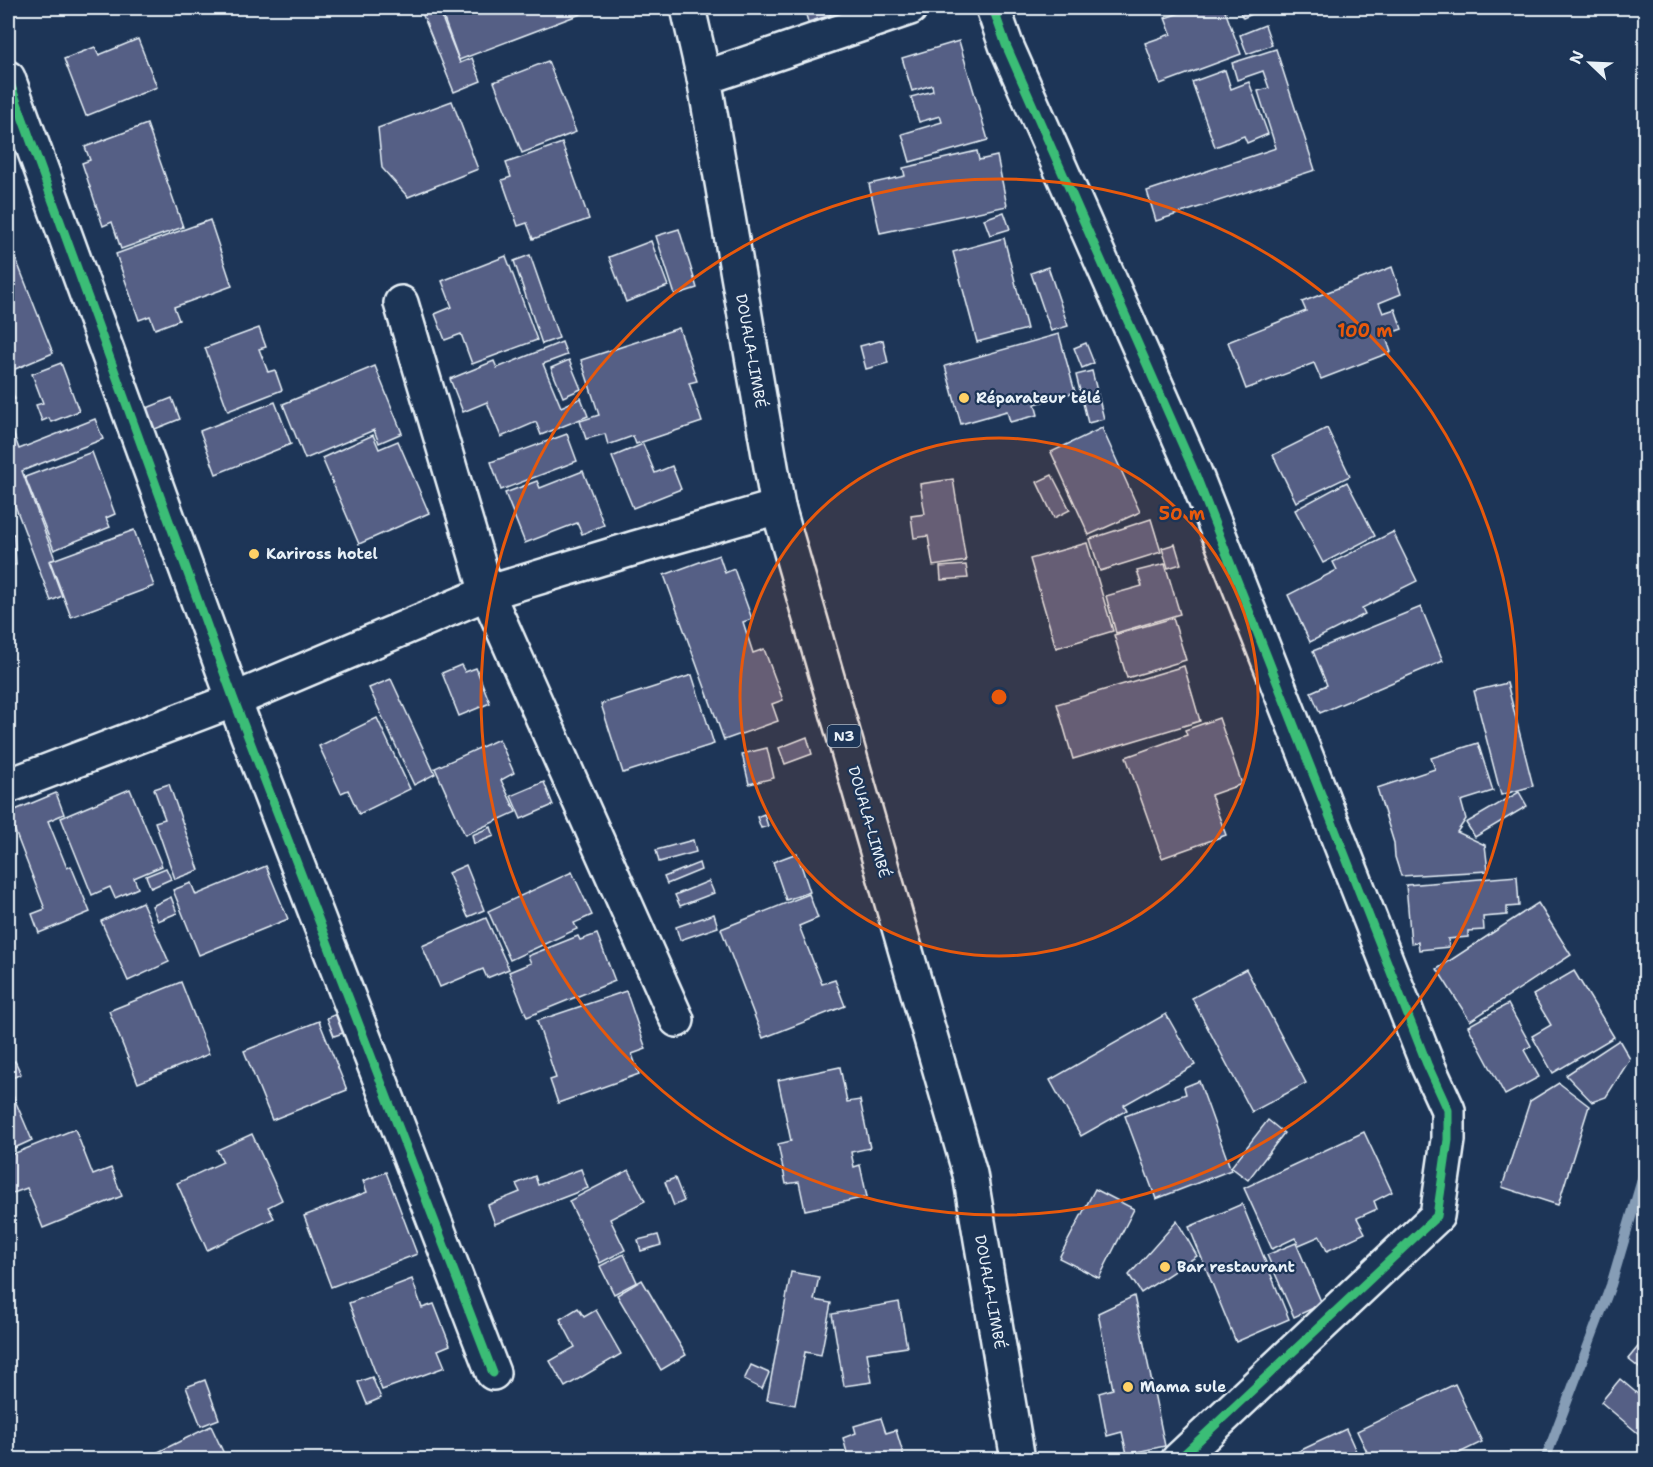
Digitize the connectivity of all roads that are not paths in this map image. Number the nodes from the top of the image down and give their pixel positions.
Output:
1 (688, 8) edge
2 (910, 8) edge
3 (993, 8) edge
4 (8, 78) edge
5 (704, 78) junction
6 (401, 303) dead end
7 (778, 507) junction
8 (487, 593) junction
9 (234, 700) junction
10 (8, 786) edge
11 (677, 1020) dead end
12 (493, 1373) dead end
13 (1018, 1460) edge
14 (1178, 1460) edge

1 - 5 main road, DOUALA-LIMBÉ / N3
2 - 5 main road
3 - 14 main road
4 - 9 main road
5 - 7 main road, DOUALA-LIMBÉ / N3
6 - 8 main road
7 - 8 main road
7 - 13 main road, DOUALA-LIMBÉ / N3
8 - 9 main road
8 - 11 main road
9 - 10 main road
9 - 12 main road

